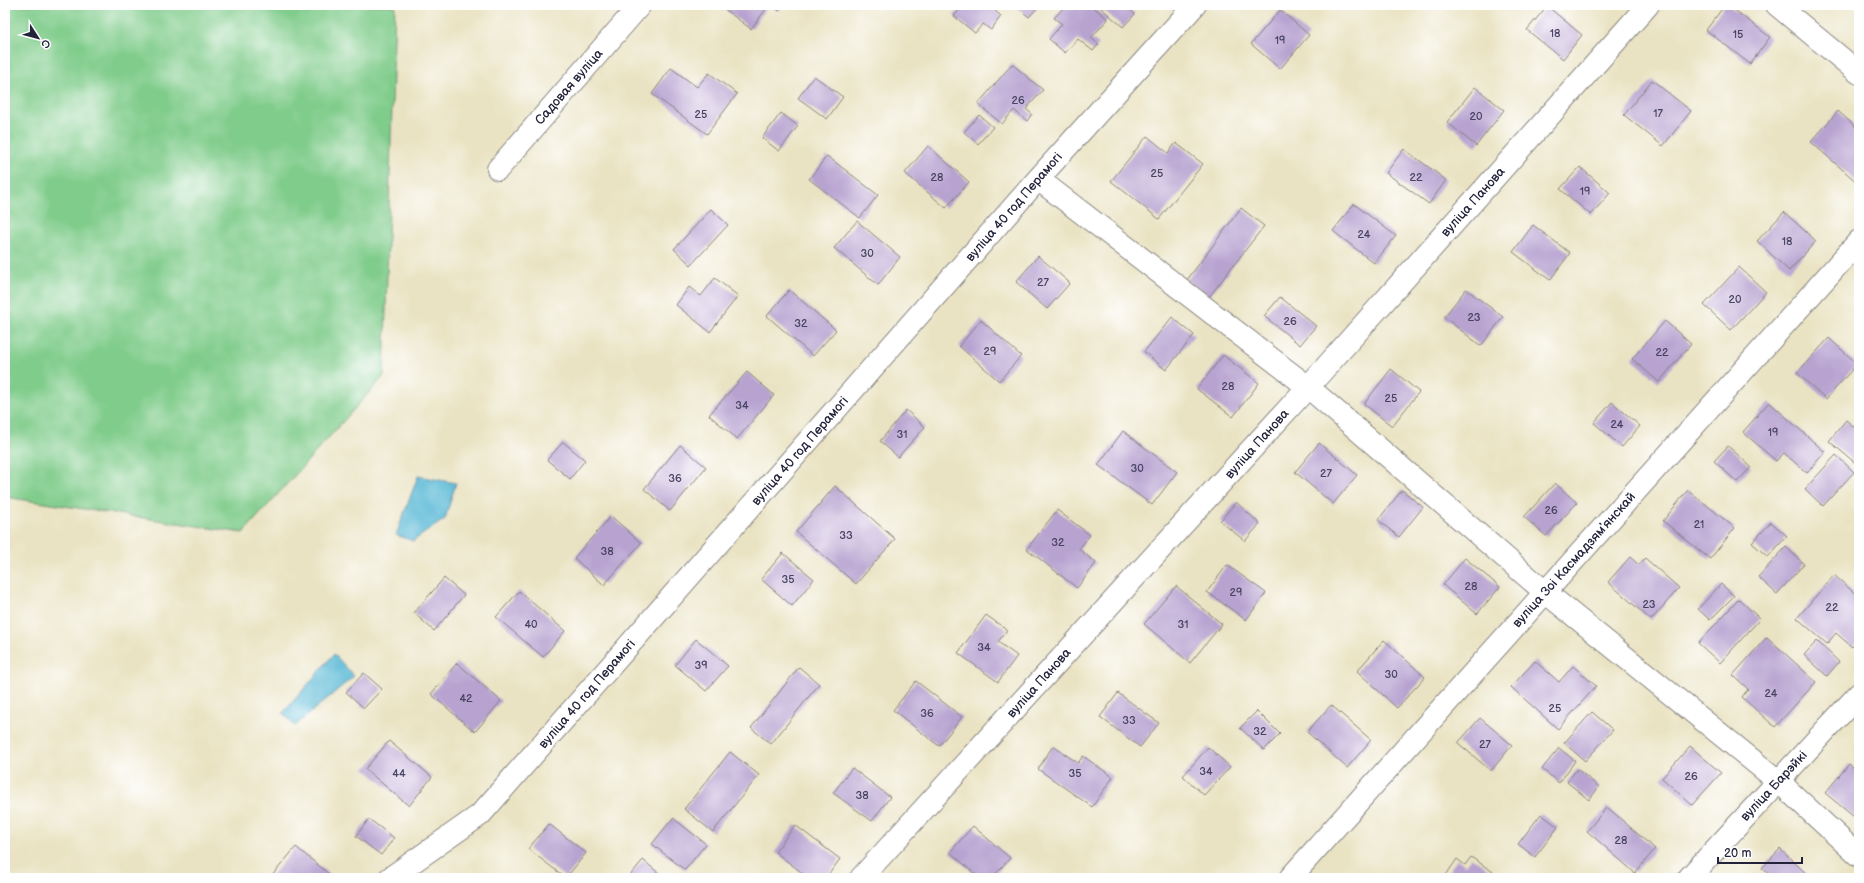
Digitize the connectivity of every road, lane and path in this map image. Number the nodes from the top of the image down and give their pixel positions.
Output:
1 (640, 5) edge
2 (1195, 5) edge
3 (1648, 5) edge
4 (1777, 5) edge
5 (1859, 73) edge
6 (498, 170) dead end
7 (1038, 179) junction
8 (1859, 241) edge
9 (1308, 387) junction
10 (1546, 592) junction
11 (1859, 694) edge
12 (1778, 782) junction
13 (1859, 856) edge
14 (390, 878) edge
15 (861, 878) edge
16 (1290, 878) edge
17 (1689, 878) edge

1 - 6 street, Садовая вуліца
2 - 7 street, вуліца 40 год Перамогі
3 - 9 street, вуліца Панова
4 - 5 street
7 - 9 street
7 - 14 street, вуліца 40 год Перамогі
8 - 10 street, вуліца Зоі Касмадзямʼянскай
9 - 10 street
9 - 15 street, вуліца Панова
10 - 12 street
10 - 16 street, вуліца Зоі Касмадзямʼянскай
11 - 12 street, вуліца Барэйкі
12 - 13 street
12 - 17 street, вуліца Барэйкі

